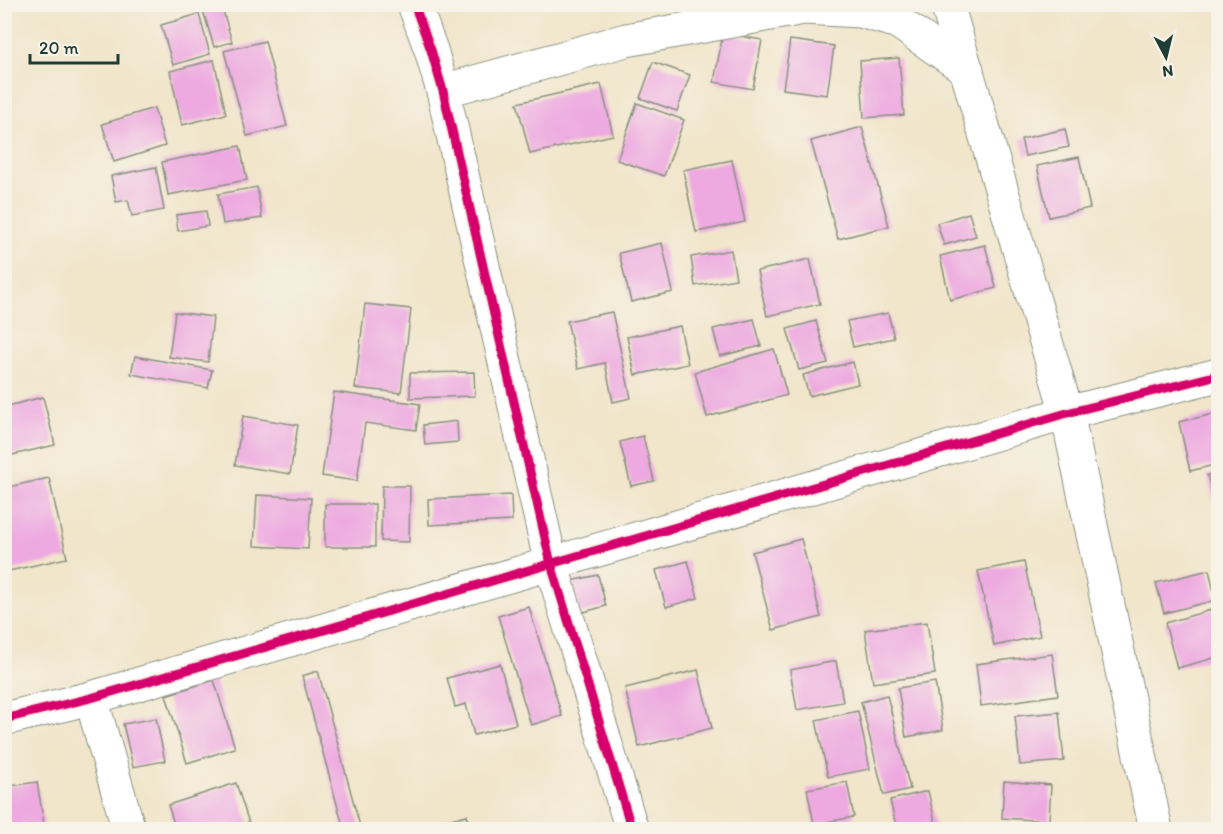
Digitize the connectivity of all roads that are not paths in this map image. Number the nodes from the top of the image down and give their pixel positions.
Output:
1 (414, 4) edge
2 (947, 4) edge
3 (967, 70) junction
4 (443, 91) junction
5 (1218, 375) edge
6 (1067, 413) junction
7 (551, 564) junction
8 (91, 698) junction
9 (4, 719) edge
10 (129, 830) edge
11 (632, 830) edge
12 (1156, 830) edge

1 - 4 street
2 - 3 street
3 - 4 street
3 - 6 street
4 - 7 street
5 - 6 street
6 - 7 street
6 - 12 street
7 - 8 street
7 - 11 street
8 - 9 street
8 - 10 street

